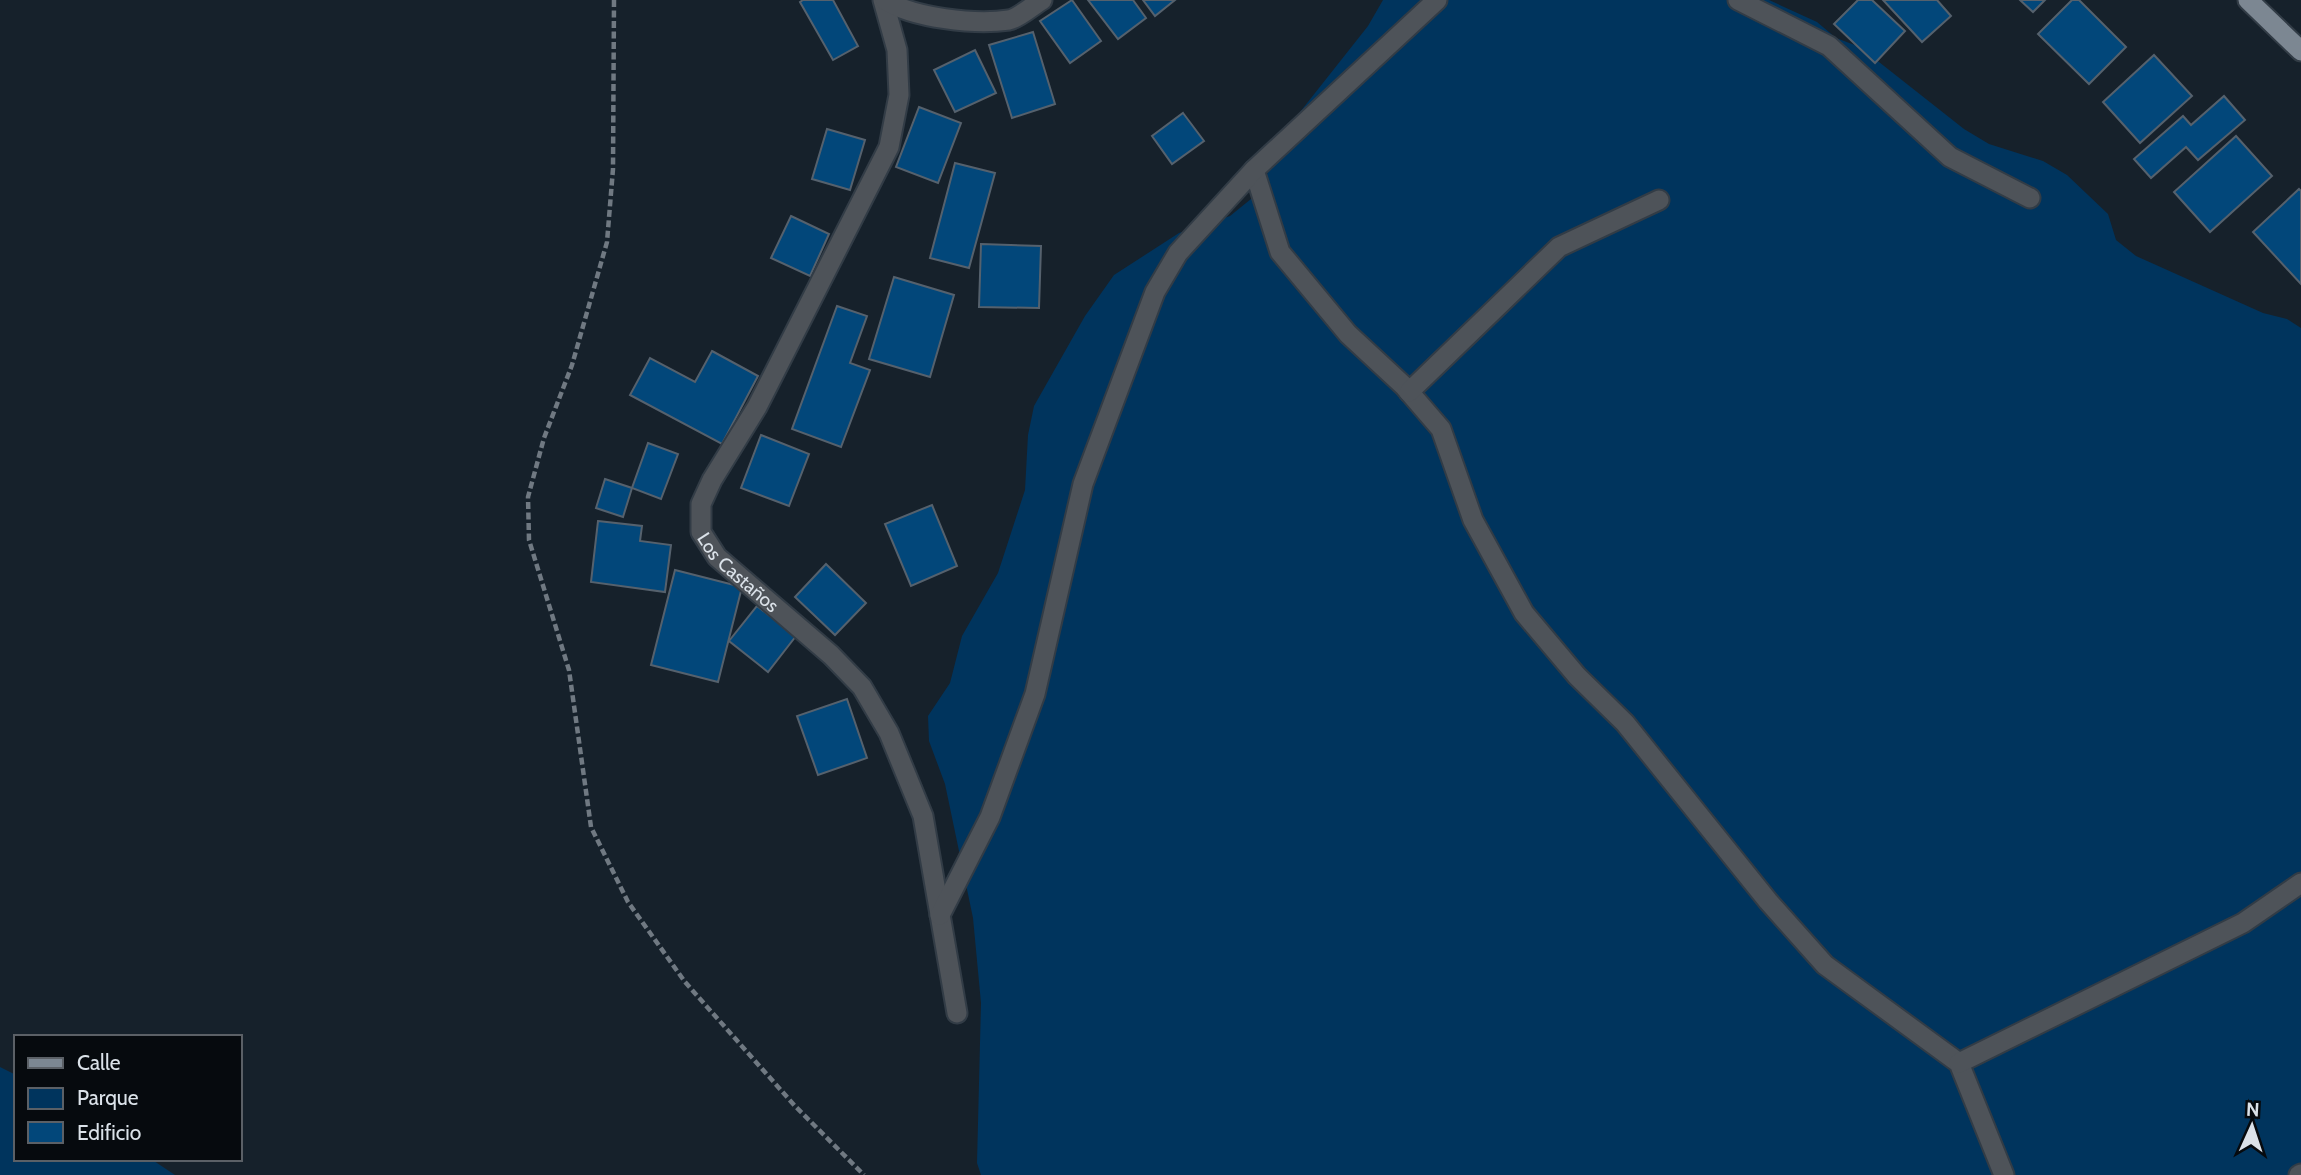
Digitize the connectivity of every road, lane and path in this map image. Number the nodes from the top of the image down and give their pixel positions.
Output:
1 (614, 0) edge
2 (1042, 0) edge
3 (1437, 0) edge
4 (1738, 0) edge
5 (2248, 0) edge
6 (890, 3) edge
7 (2301, 51) edge
8 (1254, 170) junction
9 (2030, 198) dead end
10 (1658, 200) dead end
11 (1409, 392) junction
12 (2301, 883) edge
13 (940, 915) junction
14 (957, 1013) dead end
15 (1959, 1063) junction
16 (864, 1175) edge
17 (2004, 1175) edge

1 - 16 path
2 - 6 street
3 - 8 street
4 - 9 street
5 - 7 main road
6 - 13 street, Los Castaños
8 - 11 street
8 - 13 street
10 - 11 street
11 - 15 street
12 - 15 street
13 - 14 street, Los Castaños
15 - 17 street

